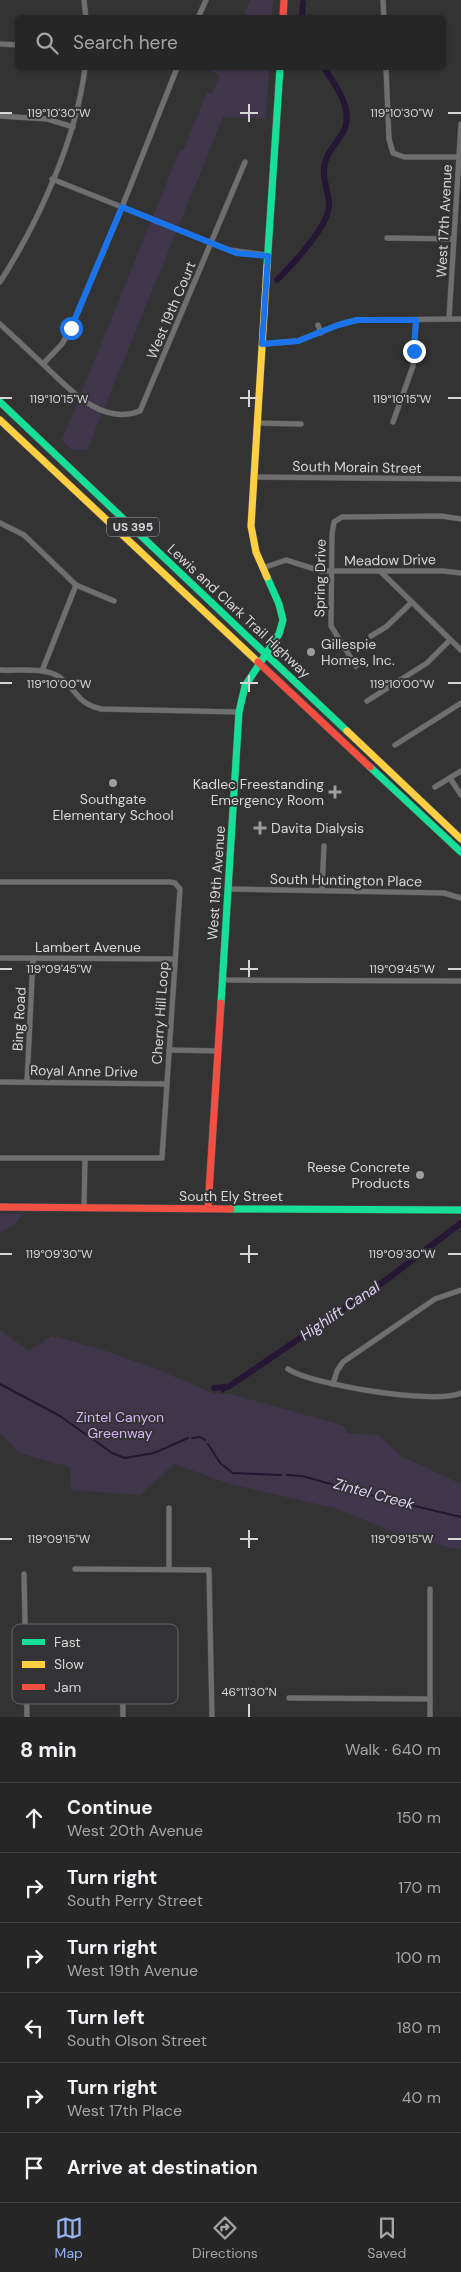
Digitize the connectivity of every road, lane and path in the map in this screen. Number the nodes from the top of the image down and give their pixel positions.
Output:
1 (84, 0) edge
2 (206, 0) edge
3 (284, 0) edge
4 (383, 0) edge
5 (86, 15) edge
6 (199, 15) edge
7 (283, 15) edge
8 (384, 15) edge
9 (0, 44) edge
10 (15, 45) edge
11 (85, 70) edge
12 (176, 70) edge
13 (280, 70) edge
14 (386, 70) edge
15 (0, 116) edge
16 (461, 124) edge
17 (73, 128) junction
18 (460, 157) edge
19 (245, 162) dead end
20 (52, 179) junction
21 (122, 207) junction
22 (387, 238) dead end
23 (454, 239) junction
24 (211, 243) junction
25 (268, 256) junction
26 (0, 282) edge
27 (449, 319) junction
28 (416, 320) junction
29 (461, 320) edge
30 (0, 324) edge
31 (318, 325) dead end
32 (321, 332) junction
33 (262, 344) junction
34 (43, 364) junction
35 (0, 402) edge
36 (0, 420) edge
37 (394, 422) dead end
38 (257, 423) junction
39 (301, 424) dead end
40 (253, 476) junction
41 (461, 479) edge
42 (461, 519) edge
43 (0, 523) edge
44 (263, 568) junction
45 (331, 572) junction
46 (380, 572) junction
47 (461, 573) edge
48 (76, 585) junction
49 (114, 600) dead end
50 (411, 603) junction
51 (371, 636) dead end
52 (450, 640) junction
53 (461, 650) edge
54 (265, 653) junction
55 (258, 663) junction
56 (356, 666) dead end
57 (0, 670) edge
58 (42, 671) junction
59 (367, 701) dead end
60 (461, 703) edge
61 (239, 712) junction
62 (395, 745) dead end
63 (461, 771) edge
64 (450, 778) junction
65 (435, 787) dead end
66 (461, 795) edge
67 (461, 839) edge
68 (324, 846) dead end
69 (461, 852) edge
70 (0, 882) edge
71 (229, 889) junction
72 (322, 889) junction
73 (461, 898) edge
74 (0, 958) edge
75 (33, 958) junction
76 (175, 959) junction
77 (223, 980) junction
78 (461, 981) edge
79 (169, 1050) junction
80 (218, 1051) junction
81 (0, 1082) edge
82 (27, 1082) junction
83 (167, 1084) junction
84 (0, 1158) edge
85 (86, 1159) junction
86 (0, 1207) edge
87 (84, 1208) junction
88 (208, 1208) junction
89 (461, 1210) edge
90 (461, 1290) edge
91 (288, 1369) dead end
92 (333, 1384) junction
93 (461, 1393) edge
94 (169, 1508) dead end
95 (169, 1568) junction
96 (75, 1569) dead end
97 (24, 1574) dead end
98 (430, 1589) dead end
99 (25, 1624) edge
100 (289, 1698) dead end
101 (430, 1698) junction
102 (27, 1704) edge
103 (123, 1704) edge
104 (27, 1717) edge
105 (123, 1717) edge
106 (212, 1717) edge
107 (430, 1717) edge

1 - 5 street
2 - 6 street
3 - 7 main road
4 - 8 street
9 - 10 street
11 - 17 street
12 - 21 street
13 - 25 main road, West 19th Avenue
14 - 18 street
15 - 17 street
16 - 18 street, West 17th Avenue
17 - 20 street
18 - 23 street, West 17th Avenue
19 - 24 street, West 19th Court
20 - 21 street
20 - 26 street
21 - 24 street
21 - 34 street
22 - 23 street
23 - 27 street, West 17th Avenue
24 - 25 street
24 - 34 street, West 19th Court
25 - 33 main road, West 19th Avenue
27 - 28 street
27 - 29 street
28 - 32 street
28 - 37 street
30 - 34 street
31 - 32 street
32 - 33 street
33 - 38 main road, West 19th Avenue
35 - 54 main road, Lewis and Clark Trail Highway / US 395
36 - 55 main road, Lewis and Clark Trail Highway / US 395
38 - 39 street
38 - 40 main road, West 19th Avenue
40 - 41 street, South Morain Street
40 - 44 main road, West 19th Avenue
42 - 45 street, Spring Drive
43 - 48 street
44 - 45 street, Meadow Drive
44 - 54 main road, West 19th Avenue
45 - 46 street, Meadow Drive
45 - 56 street, Spring Drive
46 - 47 street, Meadow Drive
46 - 50 street
48 - 49 street
48 - 58 street
50 - 51 street
50 - 52 street
52 - 53 street
52 - 59 street
54 - 55 main road, West 19th Avenue
54 - 67 main road, Lewis and Clark Trail Highway / US 395
55 - 61 main road, West 19th Avenue
55 - 69 main road, Lewis and Clark Trail Highway / US 395
57 - 58 street
58 - 61 street
60 - 62 street
61 - 71 main road, West 19th Avenue
63 - 64 street
64 - 65 street
64 - 66 street
68 - 72 street
70 - 76 street, Cherry Hill Loop
71 - 72 street, South Huntington Place
71 - 77 main road, West 19th Avenue
72 - 73 street, South Huntington Place
74 - 75 street, Lambert Avenue
75 - 76 street, Lambert Avenue
75 - 82 street, Bing Road
76 - 79 street, Cherry Hill Loop
77 - 78 street
77 - 80 main road, West 19th Avenue
79 - 80 street
79 - 83 street, Cherry Hill Loop
80 - 88 main road, West 19th Avenue
81 - 82 street, Royal Anne Drive
82 - 83 street, Royal Anne Drive
83 - 85 street, Cherry Hill Loop
84 - 85 street, Cherry Hill Loop
85 - 87 street
86 - 87 main road, South Ely Street
87 - 88 main road, South Ely Street
88 - 89 main road, South Ely Street
90 - 92 street
91 - 92 street
92 - 93 street
94 - 95 street
95 - 96 street
95 - 106 street
97 - 99 street
98 - 101 street
100 - 101 street
101 - 107 street
102 - 104 street
103 - 105 street

